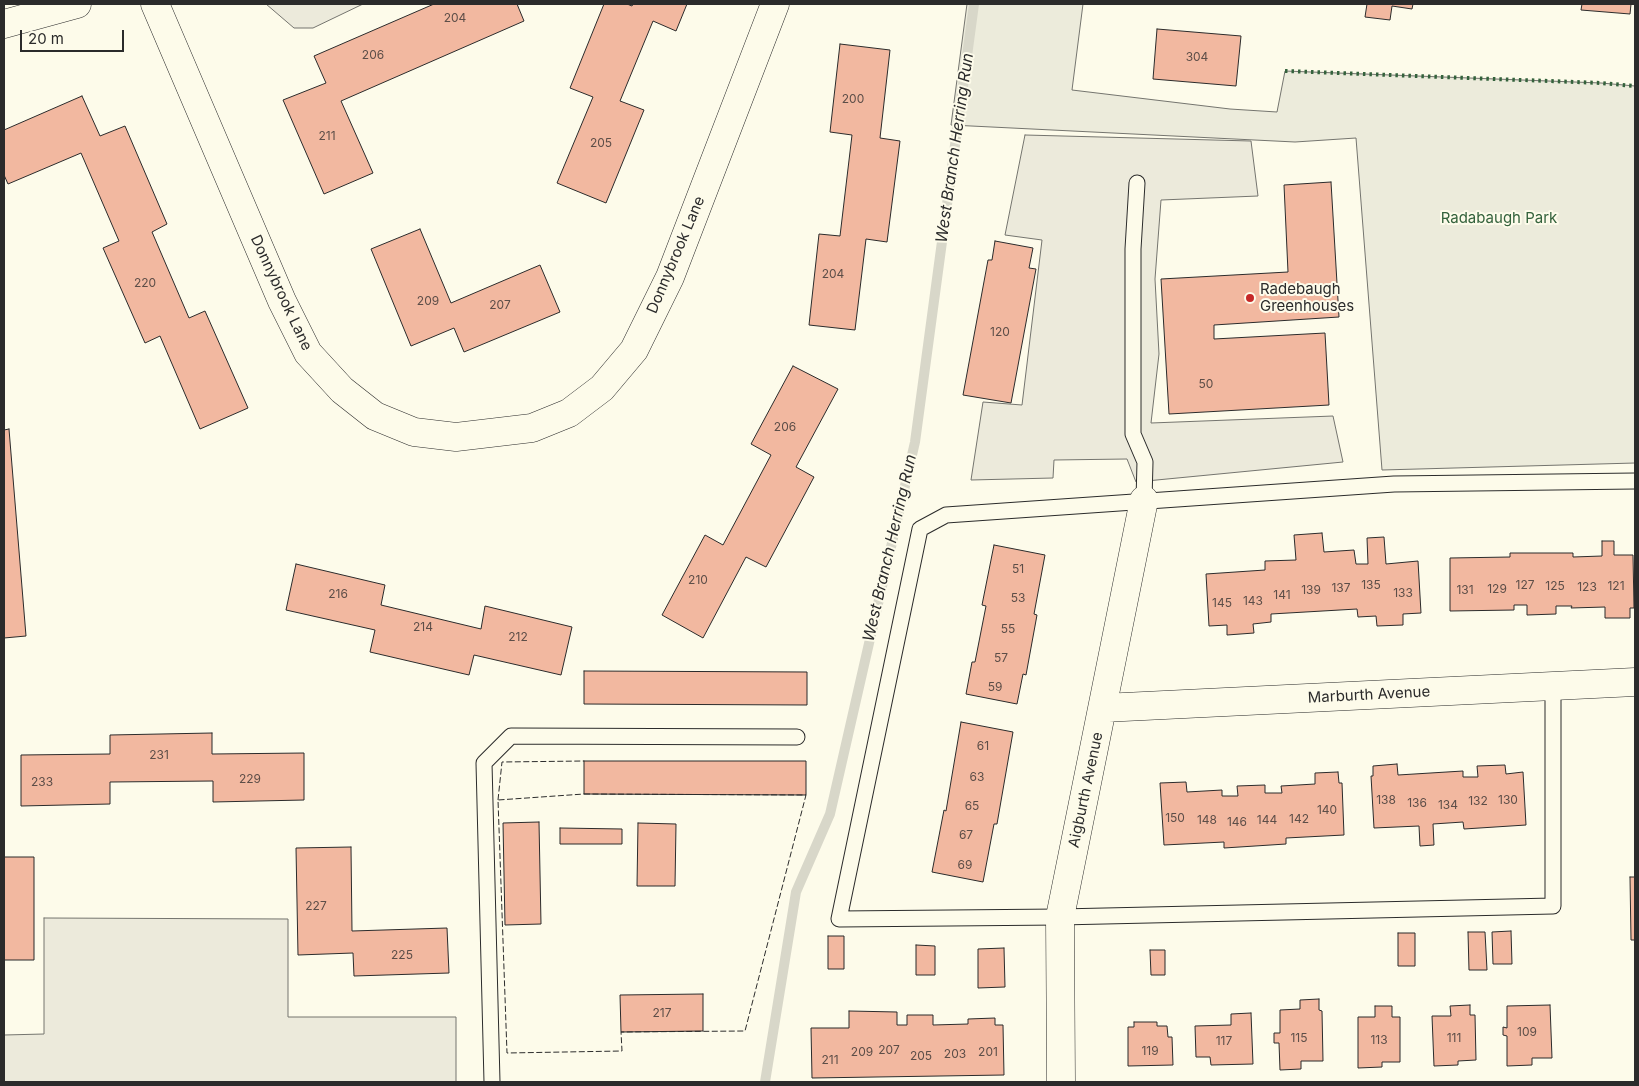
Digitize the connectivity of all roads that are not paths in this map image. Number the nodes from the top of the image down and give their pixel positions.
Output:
1 (77, 4) edge
2 (155, 4) edge
3 (775, 4) edge
4 (4, 24) edge
5 (1137, 183) dead end
6 (1635, 480) edge
7 (1144, 500) junction
8 (1635, 682) edge
9 (1553, 686) junction
10 (1103, 708) junction
11 (797, 737) dead end
12 (1060, 917) junction
13 (492, 1082) edge
14 (1060, 1082) edge

1 - 4 street
2 - 3 street, Donnybrook Lane
5 - 7 lane
6 - 7 lane
7 - 10 street, Aigburth Avenue
7 - 12 lane
8 - 9 street, Marburth Avenue
9 - 10 street, Marburth Avenue
9 - 12 lane
10 - 12 street, Aigburth Avenue
11 - 13 lane
12 - 14 street, Aigburth Avenue

